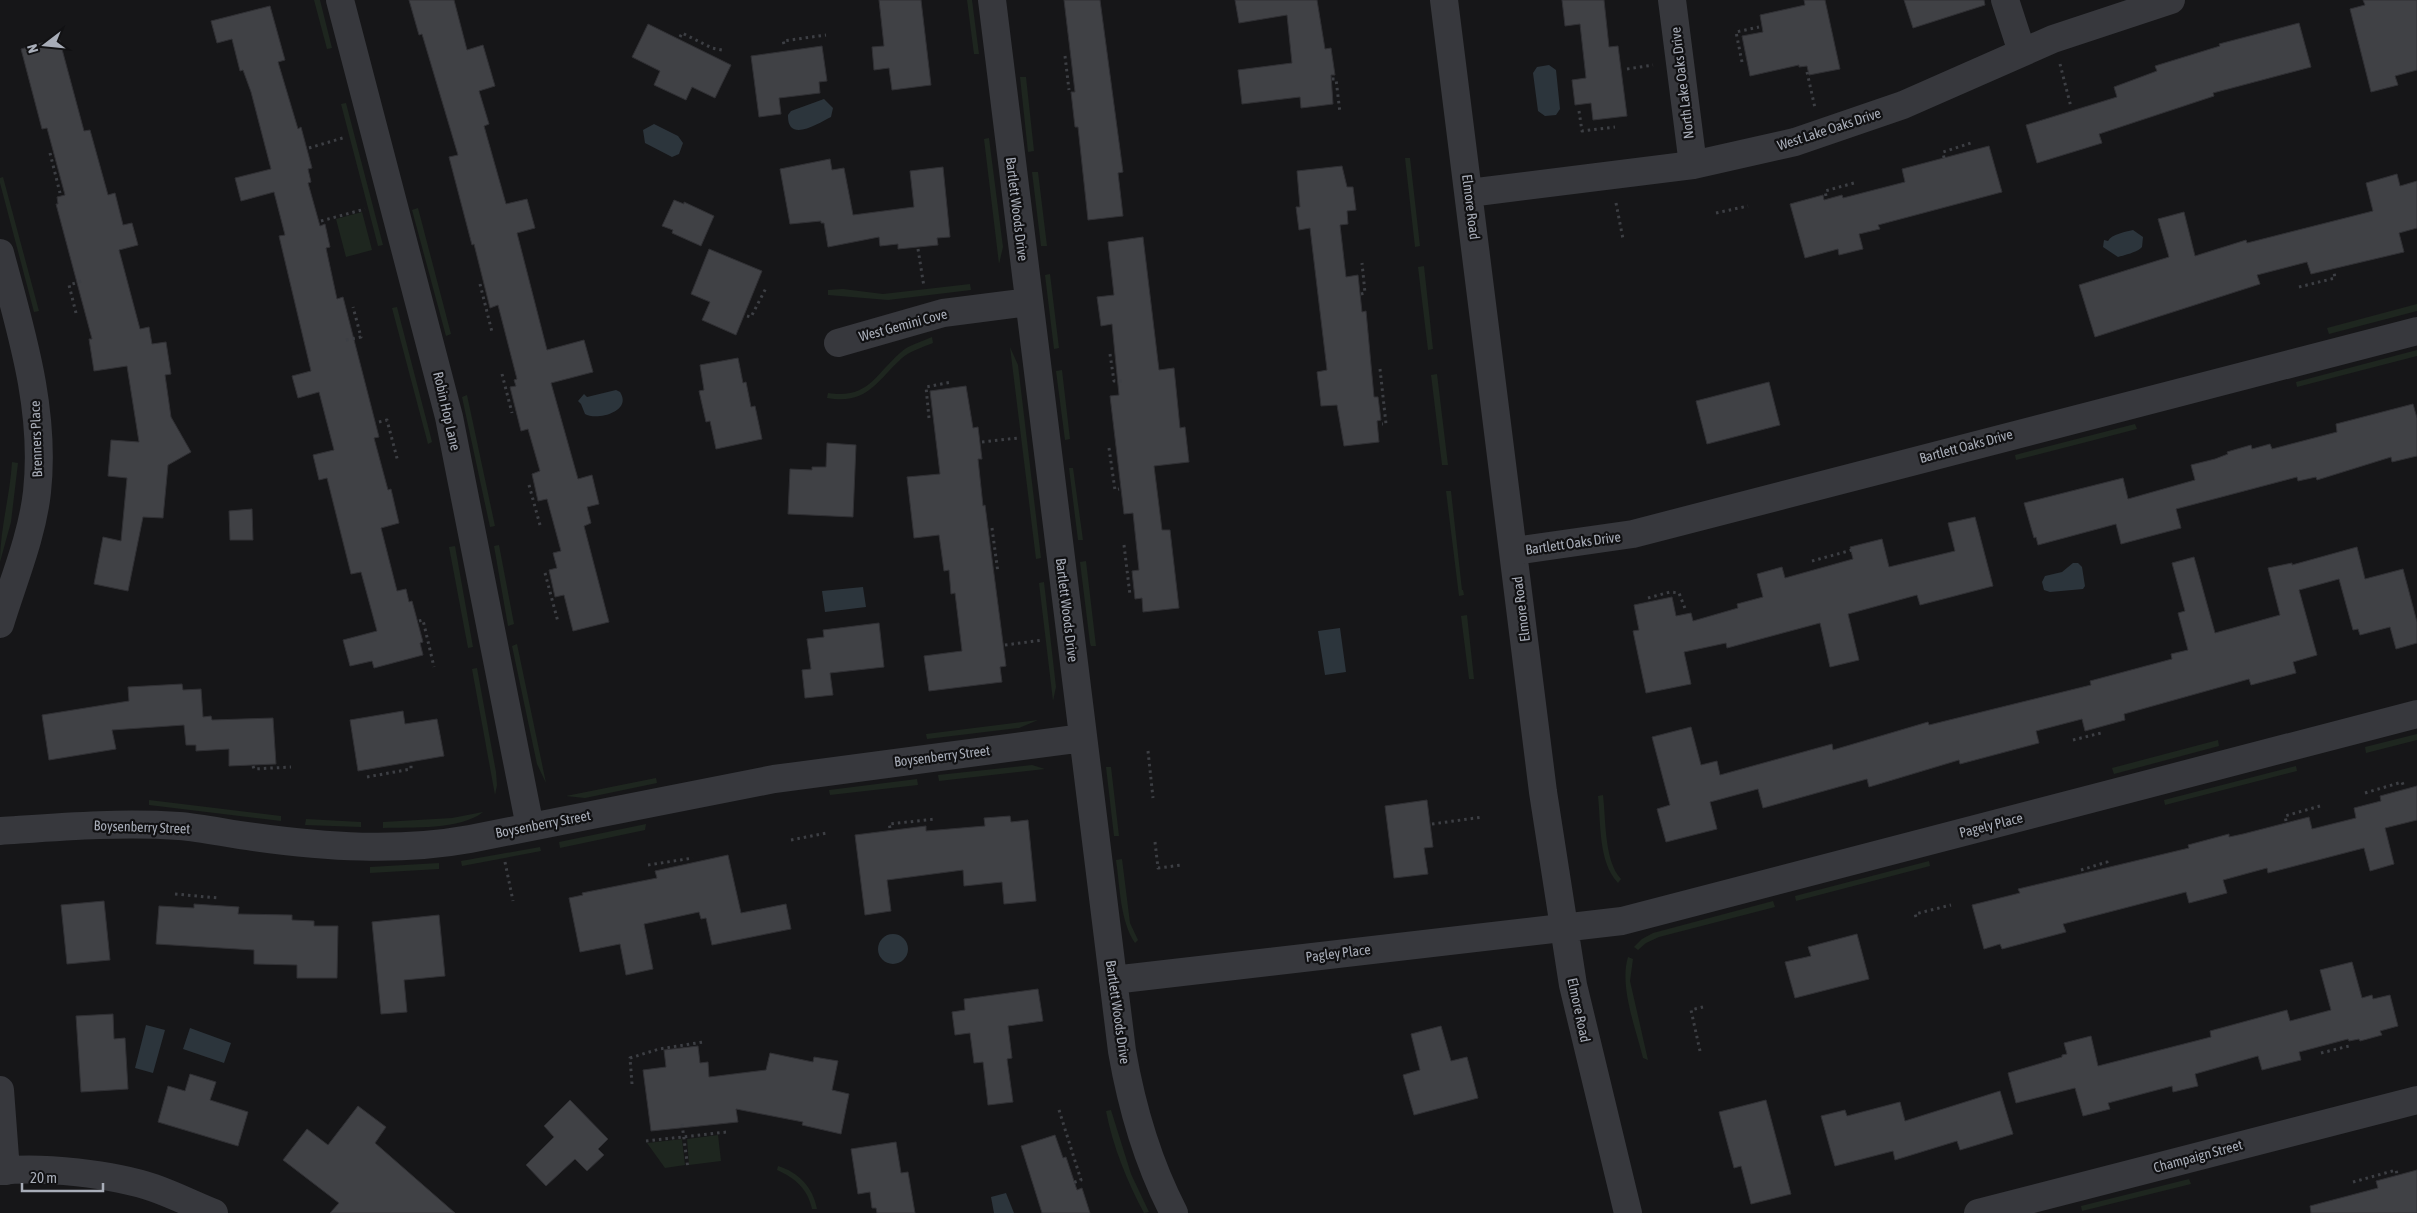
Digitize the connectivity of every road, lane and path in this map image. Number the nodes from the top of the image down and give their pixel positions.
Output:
1 (340, 0) edge
2 (992, 0) edge
3 (1444, 0) edge
4 (1672, 0) edge
5 (2005, 0) edge
6 (2171, 0) edge
7 (1759, 27) dead end
8 (826, 35) dead end
9 (680, 37) dead end
10 (784, 44) dead end
11 (722, 50) dead end
12 (2022, 52) junction
13 (1065, 56) dead end
14 (2059, 60) dead end
15 (1742, 62) dead end
16 (1660, 64) dead end
17 (1627, 68) dead end
18 (1807, 72) dead end
19 (1332, 79) dead end
20 (1069, 90) dead end
21 (2071, 107) dead end
22 (1579, 111) dead end
23 (1340, 113) dead end
24 (1816, 116) dead end
25 (1615, 127) dead end
26 (346, 137) dead end
27 (1974, 142) dead end
28 (309, 148) dead end
29 (50, 153) dead end
30 (1944, 158) dead end
31 (1693, 165) junction
32 (1854, 183) dead end
33 (60, 193) dead end
34 (1469, 193) junction
35 (1615, 196) dead end
36 (1826, 196) dead end
37 (1748, 206) dead end
38 (365, 209) dead end
39 (1716, 213) dead end
40 (321, 221) dead end
41 (1623, 239) dead end
42 (918, 249) dead end
43 (0, 253) edge
44 (1362, 262) dead end
45 (2334, 272) dead end
46 (82, 281) dead end
47 (480, 284) dead end
48 (924, 287) dead end
49 (2299, 287) dead end
50 (766, 288) dead end
51 (1361, 294) dead end
52 (1029, 302) junction
53 (353, 307) dead end
54 (76, 313) dead end
55 (748, 316) dead end
56 (2417, 331) edge
57 (492, 332) dead end
58 (346, 340) dead end
59 (838, 343) dead end
60 (1110, 354) dead end
61 (1380, 369) dead end
62 (502, 374) dead end
63 (1123, 381) dead end
64 (952, 382) dead end
65 (512, 413) dead end
66 (929, 418) dead end
67 (379, 422) dead end
68 (1382, 424) dead end
69 (1018, 438) dead end
70 (982, 442) dead end
71 (1109, 448) dead end
72 (398, 462) dead end
73 (529, 485) dead end
74 (1120, 489) dead end
75 (540, 525) dead end
76 (992, 528) dead end
77 (1124, 546) dead end
78 (1852, 550) dead end
79 (1514, 551) junction
80 (1812, 561) dead end
81 (545, 573) dead end
82 (998, 573) dead end
83 (1130, 595) dead end
84 (1648, 598) dead end
85 (1686, 611) dead end
86 (419, 621) dead end
87 (558, 622) dead end
88 (0, 624) edge
89 (1043, 640) dead end
90 (1005, 645) dead end
91 (434, 667) dead end
92 (2417, 714) edge
93 (2101, 733) dead end
94 (1083, 738) junction
95 (2073, 740) dead end
96 (1148, 752) dead end
97 (411, 764) dead end
98 (253, 766) dead end
99 (291, 767) dead end
100 (367, 777) dead end
101 (2404, 787) dead end
102 (2365, 792) dead end
103 (1153, 798) dead end
104 (2320, 806) dead end
105 (1483, 817) dead end
106 (936, 819) dead end
107 (2286, 821) dead end
108 (1432, 824) dead end
109 (530, 827) junction
110 (890, 828) dead end
111 (0, 831) edge
112 (827, 833) dead end
113 (791, 840) dead end
114 (1155, 842) dead end
115 (693, 858) dead end
116 (505, 862) dead end
117 (648, 865) dead end
118 (1182, 865) dead end
119 (2108, 867) dead end
120 (2081, 870) dead end
121 (174, 894) dead end
122 (218, 898) dead end
123 (513, 901) dead end
124 (1952, 905) dead end
125 (1916, 917) dead end
126 (1564, 929) junction
127 (1113, 980) junction
128 (1703, 1007) dead end
129 (703, 1042) dead end
130 (2348, 1046) dead end
131 (1700, 1051) dead end
132 (2321, 1053) dead end
133 (632, 1084) dead end
134 (0, 1090) edge
135 (2417, 1100) edge
136 (1059, 1110) dead end
137 (682, 1124) dead end
138 (727, 1132) dead end
139 (684, 1137) junction
140 (646, 1141) dead end
141 (688, 1169) dead end
142 (3, 1171) edge
143 (2397, 1174) dead end
144 (2353, 1182) dead end
145 (1072, 1183) dead end
146 (214, 1213) edge
147 (1174, 1213) edge
148 (1628, 1213) edge
149 (1978, 1213) edge

1 - 109 street, Robin Hop Lane
2 - 52 street, Bartlett Woods Drive
3 - 34 street, Elmore Road
4 - 31 street, North Lake Oaks Drive
5 - 12 street
6 - 12 street, West Lake Oaks Drive
7 - 15 path
8 - 10 path
9 - 11 path
12 - 31 street, West Lake Oaks Drive
13 - 20 path
14 - 21 path
16 - 17 path
18 - 24 path
19 - 23 path
22 - 25 path
26 - 28 path
27 - 30 path
29 - 33 path
31 - 34 street, West Lake Oaks Drive
32 - 36 path
34 - 79 street, Elmore Road
35 - 41 path
37 - 39 path
38 - 40 path
42 - 48 path
43 - 88 street, Brenners Place
44 - 51 path
45 - 49 path
46 - 54 path
47 - 57 path
50 - 55 path
52 - 59 street, West Gemini Cove
52 - 94 street, Bartlett Woods Drive
53 - 58 path
56 - 79 street, Bartlett Oaks Drive
60 - 63 path
61 - 68 path
62 - 65 path
64 - 66 path
67 - 72 path
69 - 70 path
71 - 74 path
73 - 75 path
76 - 82 path
77 - 83 path
78 - 80 path
79 - 126 street, Elmore Road
81 - 87 path
84 - 85 path
86 - 91 path
89 - 90 path
92 - 126 street, Pagely Place
93 - 95 path
94 - 109 street, Boysenberry Street
94 - 127 street, Bartlett Woods Drive
96 - 103 path
97 - 100 path
98 - 99 path
101 - 102 path
104 - 107 path
105 - 108 path
106 - 110 path
109 - 111 street, Boysenberry Street
112 - 113 path
114 - 118 path
115 - 117 path
116 - 123 path
119 - 120 path
121 - 122 path
124 - 125 path
126 - 127 street, Pagley Place
126 - 148 street, Elmore Road
127 - 147 street, Bartlett Woods Drive
128 - 131 path
129 - 133 path
130 - 132 path
134 - 142 street
135 - 149 street, Champaign Street
136 - 145 path
137 - 139 path
138 - 139 path
139 - 140 path
139 - 141 path
142 - 146 street
143 - 144 path

